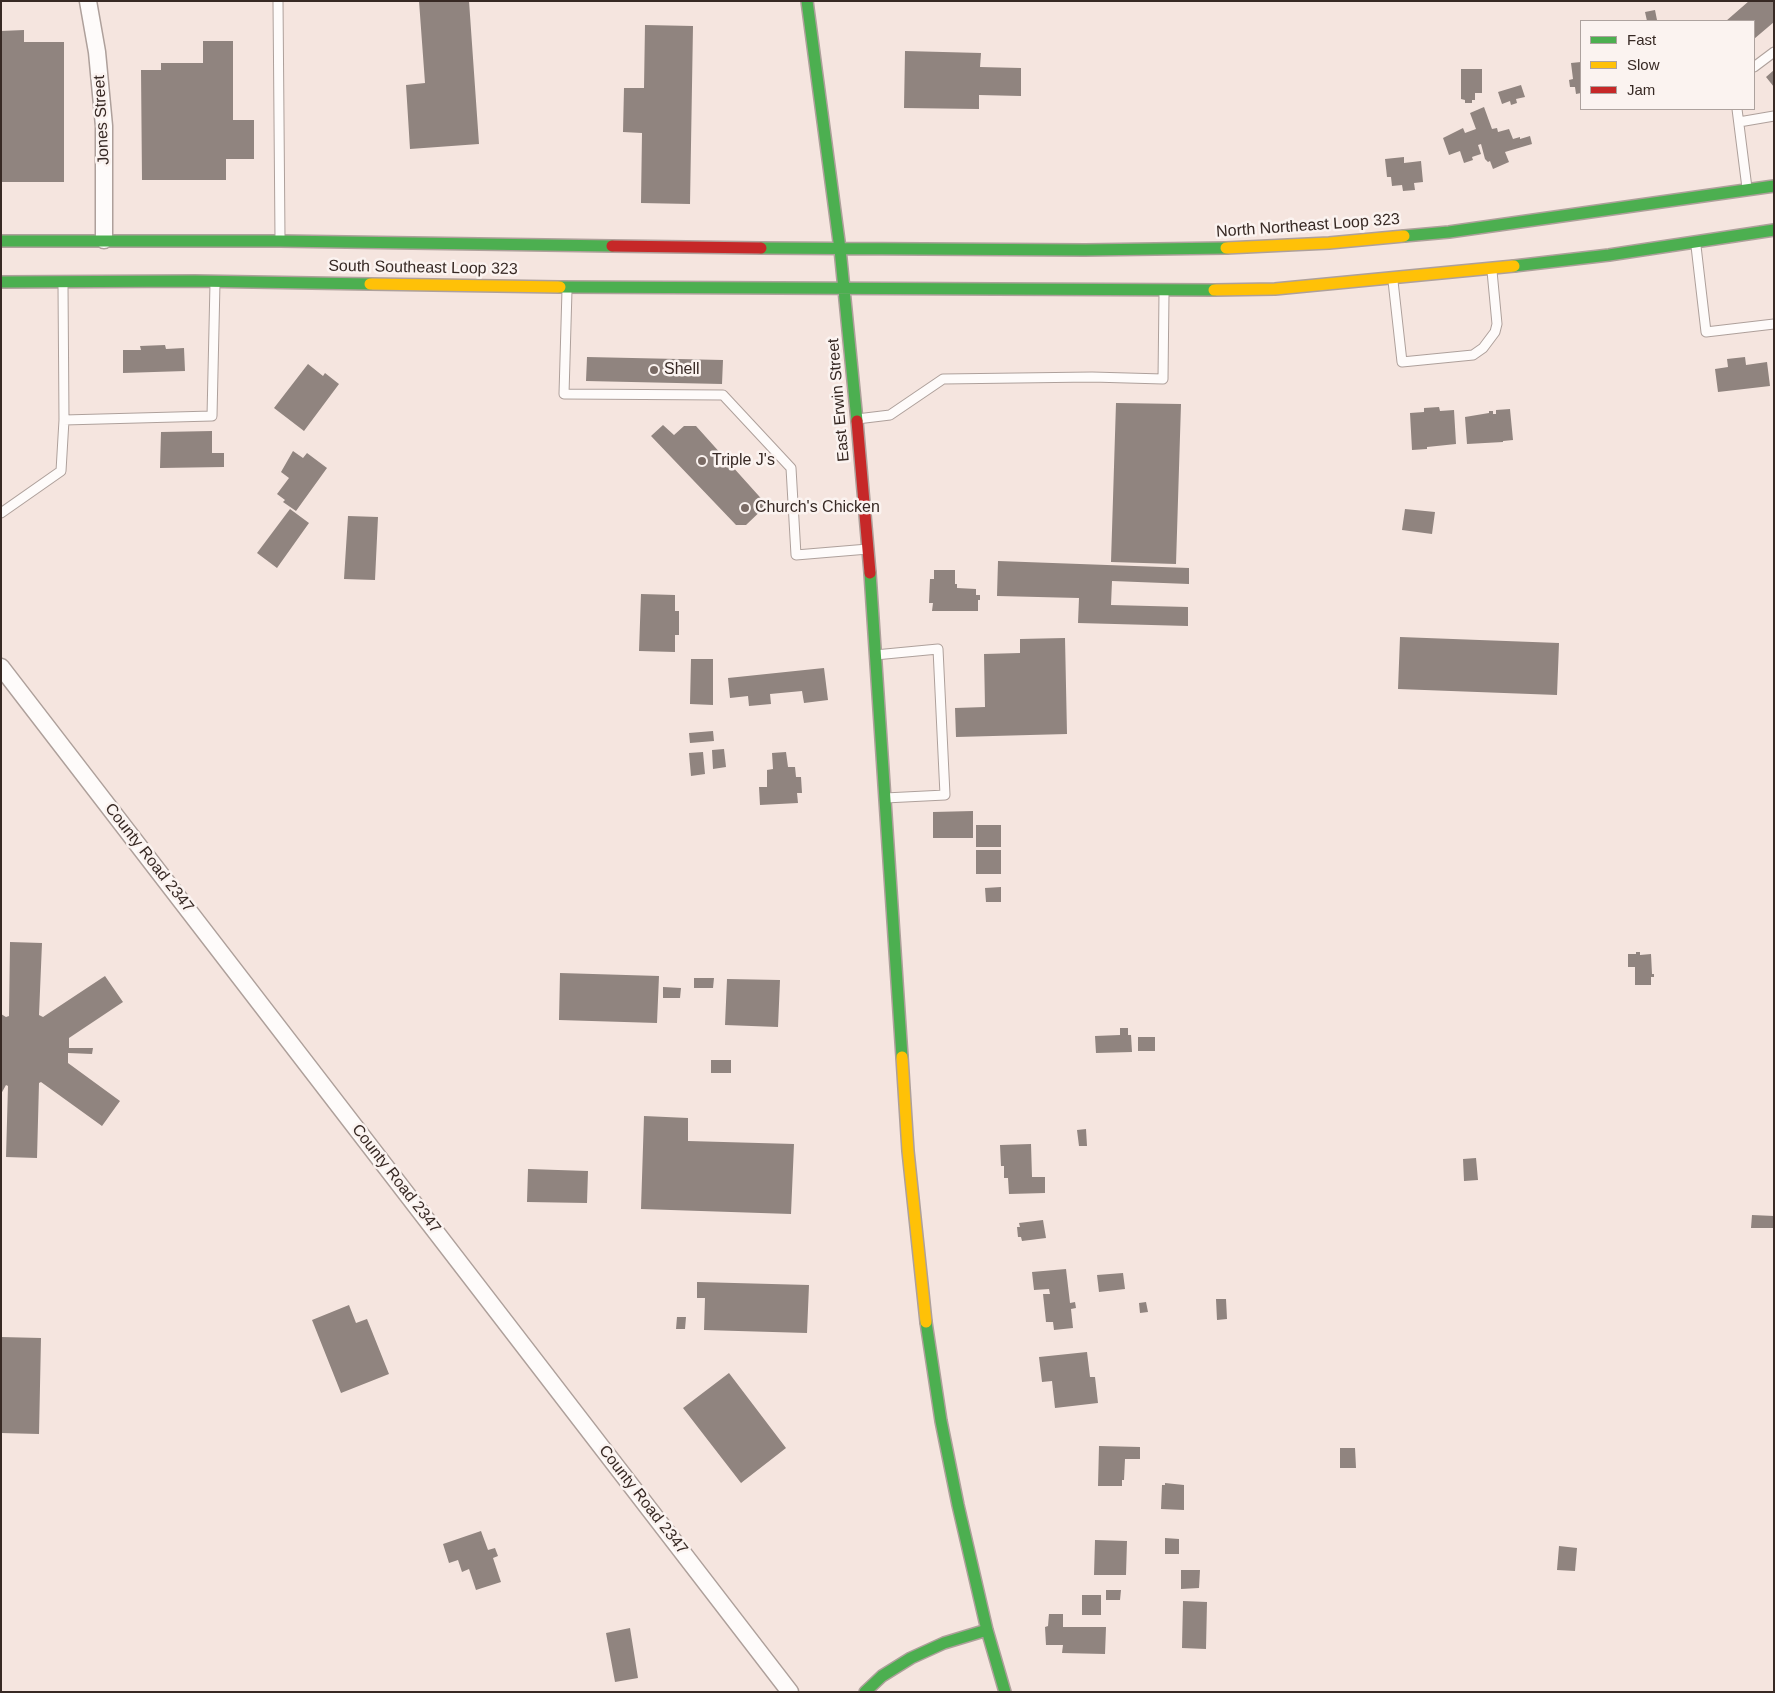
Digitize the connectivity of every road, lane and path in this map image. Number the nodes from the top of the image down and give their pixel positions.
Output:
1 (88, 1) edge
2 (278, 1) edge
3 (807, 1) edge
4 (1773, 55) edge
5 (1755, 66) edge
6 (1737, 110) edge
7 (1774, 116) edge
8 (1739, 122) junction
9 (1774, 186) edge
10 (1748, 190) junction
11 (1774, 230) edge
12 (104, 240) junction
13 (1, 241) edge
14 (280, 241) junction
15 (1696, 242) junction
16 (840, 249) junction
17 (1492, 269) junction
18 (1392, 278) junction
19 (216, 281) junction
20 (1, 282) edge
21 (64, 282) junction
22 (568, 287) junction
23 (845, 289) junction
24 (1164, 291) junction
25 (1774, 324) edge
26 (857, 419) junction
27 (64, 420) junction
28 (1, 513) edge
29 (868, 549) junction
30 (875, 655) junction
31 (1, 667) edge
32 (884, 798) junction
33 (988, 1630) junction
34 (790, 1692) edge
35 (866, 1692) edge
36 (1005, 1692) edge

1 - 12 street, Jones Street
2 - 14 lane
3 - 16 main road, East Erwin Street
4 - 5 lane
6 - 8 lane
7 - 8 lane
8 - 10 lane
9 - 10 main road, North Northeast Loop 323
10 - 16 main road, North Northeast Loop 323
11 - 15 main road
12 - 13 main road, South Southeast Loop 323
12 - 14 main road, South Southeast Loop 323
14 - 16 main road, South Southeast Loop 323
15 - 17 main road
15 - 25 lane
16 - 23 main road, East Erwin Street
17 - 18 main road
17 - 18 lane
18 - 24 main road
19 - 21 main road, South Southeast Loop 323
19 - 22 main road, South Southeast Loop 323
19 - 27 lane
20 - 21 main road, South Southeast Loop 323
21 - 27 lane
22 - 23 main road, South Southeast Loop 323
22 - 29 lane
23 - 24 main road
23 - 26 main road, East Erwin Street
24 - 26 lane
26 - 29 main road, East Erwin Street
27 - 28 lane
29 - 30 main road, East Erwin Street
30 - 32 main road, East Erwin Street
30 - 32 lane
31 - 34 street, County Road 2347
32 - 33 main road, East Erwin Street
33 - 35 main road
33 - 36 main road, East Erwin Street

